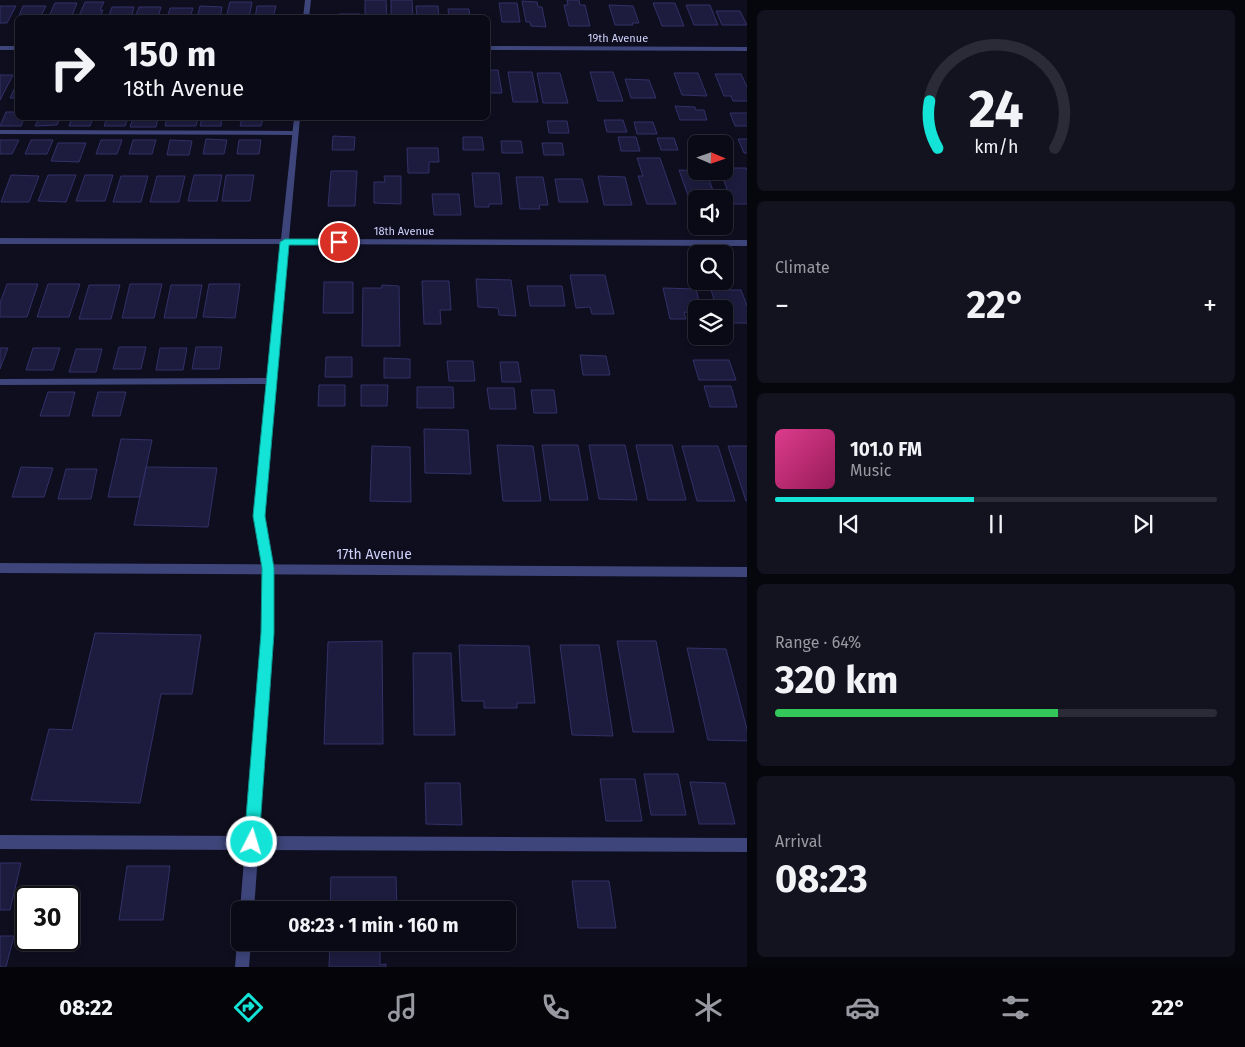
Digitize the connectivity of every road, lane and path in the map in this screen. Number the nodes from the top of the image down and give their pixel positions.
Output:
1 (308, 0) edge
2 (306, 15) edge
3 (0, 48) edge
4 (15, 48) edge
5 (490, 48) edge
6 (747, 49) edge
7 (297, 120) edge
8 (0, 132) edge
9 (295, 133) junction
10 (0, 242) edge
11 (285, 242) junction
12 (747, 243) edge
13 (272, 381) junction
14 (0, 382) edge
15 (0, 568) edge
16 (268, 568) junction
17 (747, 572) edge
18 (0, 842) edge
19 (252, 842) junction
20 (747, 845) edge
21 (247, 901) edge
22 (243, 951) edge
23 (242, 967) edge

1 - 2 street
3 - 4 street
5 - 6 street, 19th Avenue
7 - 9 street
8 - 9 street
9 - 11 street
10 - 11 street, 18th Avenue
11 - 12 street, 18th Avenue
11 - 13 street
13 - 14 street
13 - 16 street
15 - 16 street, 17th Avenue
16 - 17 street, 17th Avenue
16 - 19 street
18 - 19 street
19 - 20 street
19 - 21 street
22 - 23 street

